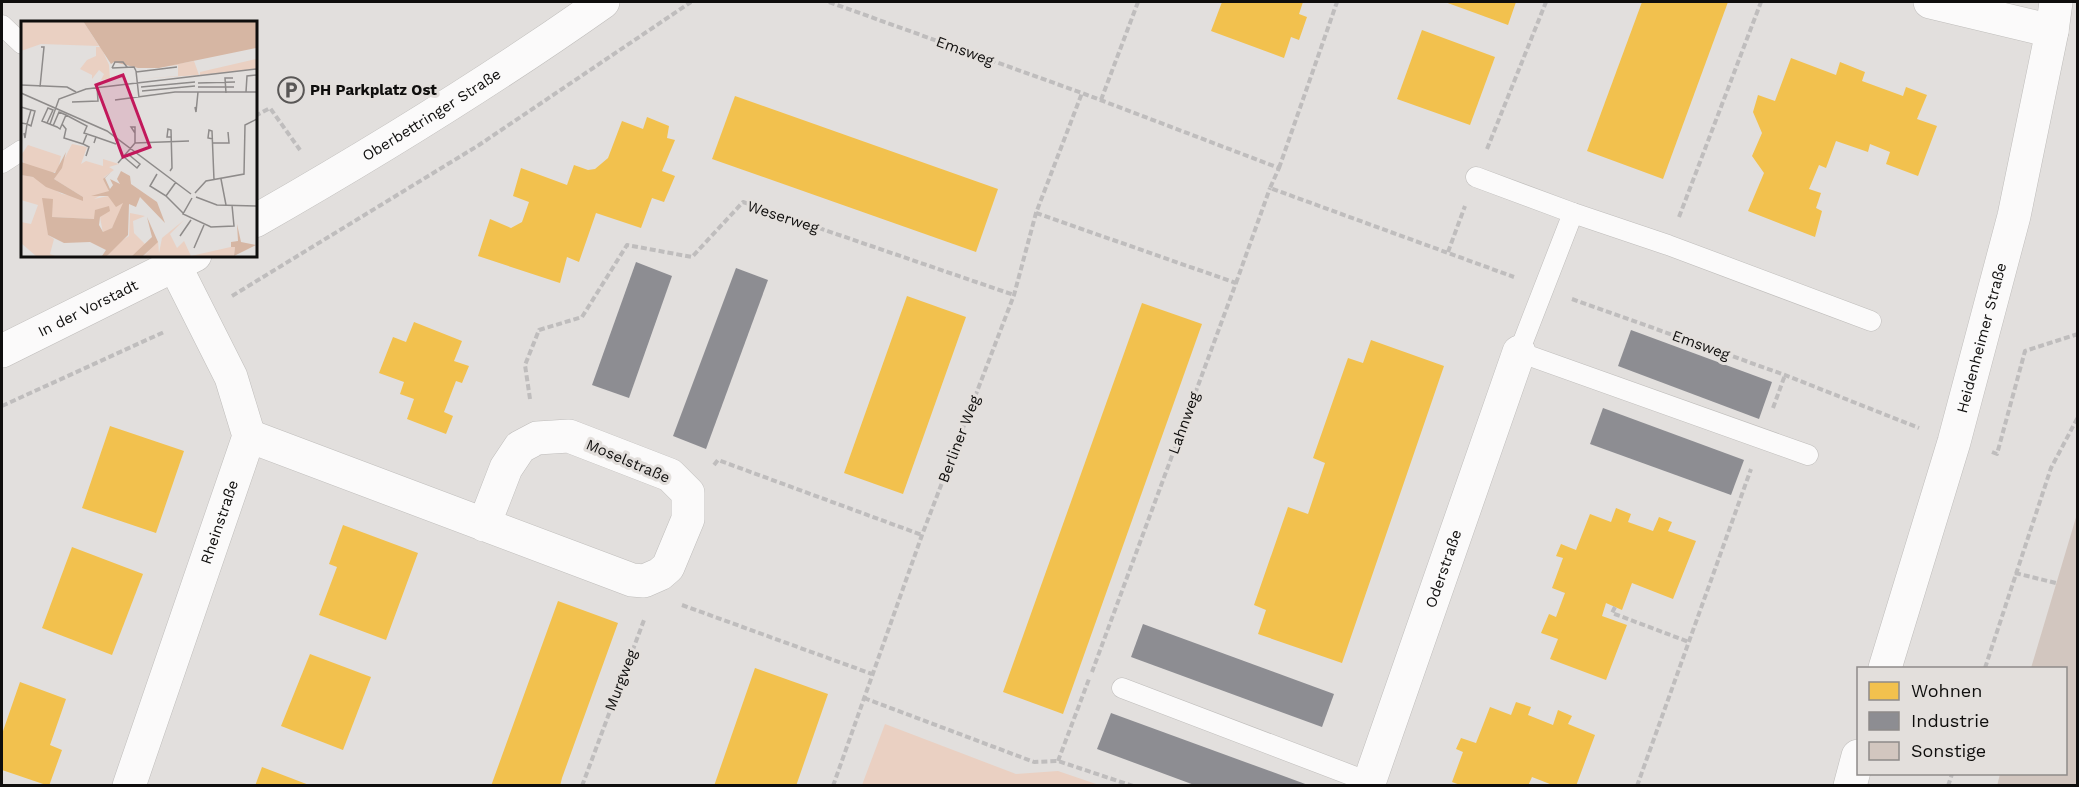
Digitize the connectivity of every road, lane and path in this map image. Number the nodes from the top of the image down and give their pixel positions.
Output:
1 (603, 2) edge
2 (691, 2) edge
3 (829, 2) edge
4 (1138, 2) edge
5 (1337, 2) edge
6 (1545, 2) edge
7 (1761, 2) edge
8 (1930, 2) edge
9 (2054, 16) edge
10 (2, 25) edge
11 (21, 43) edge
12 (1082, 93) junction
13 (1101, 100) junction
14 (21, 151) edge
15 (2, 163) edge
16 (1279, 168) junction
17 (1476, 177) junction
18 (1270, 189) junction
19 (1036, 213) junction
20 (1573, 213) junction
21 (256, 220) edge
22 (1668, 245) junction
23 (1448, 252) junction
24 (180, 259) edge
25 (1236, 283) junction
26 (1543, 288) junction
27 (1014, 296) junction
28 (200, 315) junction
29 (1871, 321) dead end
30 (2078, 334) edge
31 (2, 351) edge
32 (1520, 352) junction
33 (1785, 375) junction
34 (2, 406) edge
35 (2078, 417) edge
36 (249, 436) junction
37 (537, 438) junction
38 (1762, 439) junction
39 (1954, 442) junction
40 (1808, 455) dead end
41 (688, 493) junction
42 (484, 525) junction
43 (922, 535) junction
44 (2015, 573) junction
45 (2056, 583) dead end
46 (657, 584) junction
47 (1615, 607) dead end
48 (1689, 642) junction
49 (1886, 667) edge
50 (1986, 667) edge
51 (872, 674) junction
52 (1122, 688) dead end
53 (864, 698) junction
54 (1857, 760) edge
55 (1058, 761) junction
56 (1368, 784) edge
57 (129, 786) edge
58 (582, 786) edge
59 (832, 786) edge
60 (1133, 786) edge
61 (1637, 786) edge
62 (1850, 786) edge

1 - 21 street, Oberbettringer Straße
2 - 28 path
3 - 12 path, Emsweg
4 - 13 path
5 - 16 path
6 - 17 path
7 - 22 path
8 - 9 street
9 - 39 street, Heidenheimer Straße
10 - 11 lane
12 - 13 path, Emsweg
12 - 19 path, Berliner Weg
13 - 16 path, Emsweg
14 - 15 lane
16 - 18 path
17 - 20 lane
17 - 23 path
18 - 23 path, Emsweg
18 - 25 path, Lahnweg
19 - 25 path
19 - 27 path, Berliner Weg
20 - 22 lane
20 - 26 lane
22 - 29 lane
23 - 26 path, Emsweg
24 - 28 street
24 - 31 street, In der Vorstadt
25 - 55 path, Lahnweg
26 - 32 lane
26 - 33 path, Emsweg
27 - 37 path, Weserweg
27 - 43 path, Berliner Weg
28 - 34 path
28 - 36 street
30 - 39 path, Emsweg
32 - 38 lane
32 - 56 street, Oderstraße
33 - 38 path
33 - 39 path, Emsweg
35 - 44 path
36 - 42 street
36 - 57 street, Rheinstraße
37 - 41 street, Moselstraße
37 - 42 street
38 - 40 lane
38 - 48 path
39 - 49 street, Heidenheimer Straße
41 - 43 path
41 - 46 street
42 - 46 street
43 - 51 path, Berliner Weg
44 - 45 path
44 - 50 path
46 - 51 path
46 - 58 path, Murgweg
47 - 48 path
48 - 61 path
51 - 53 path, Berliner Weg
52 - 56 lane
53 - 55 path
53 - 59 path, Berliner Weg
54 - 62 street
55 - 60 path

